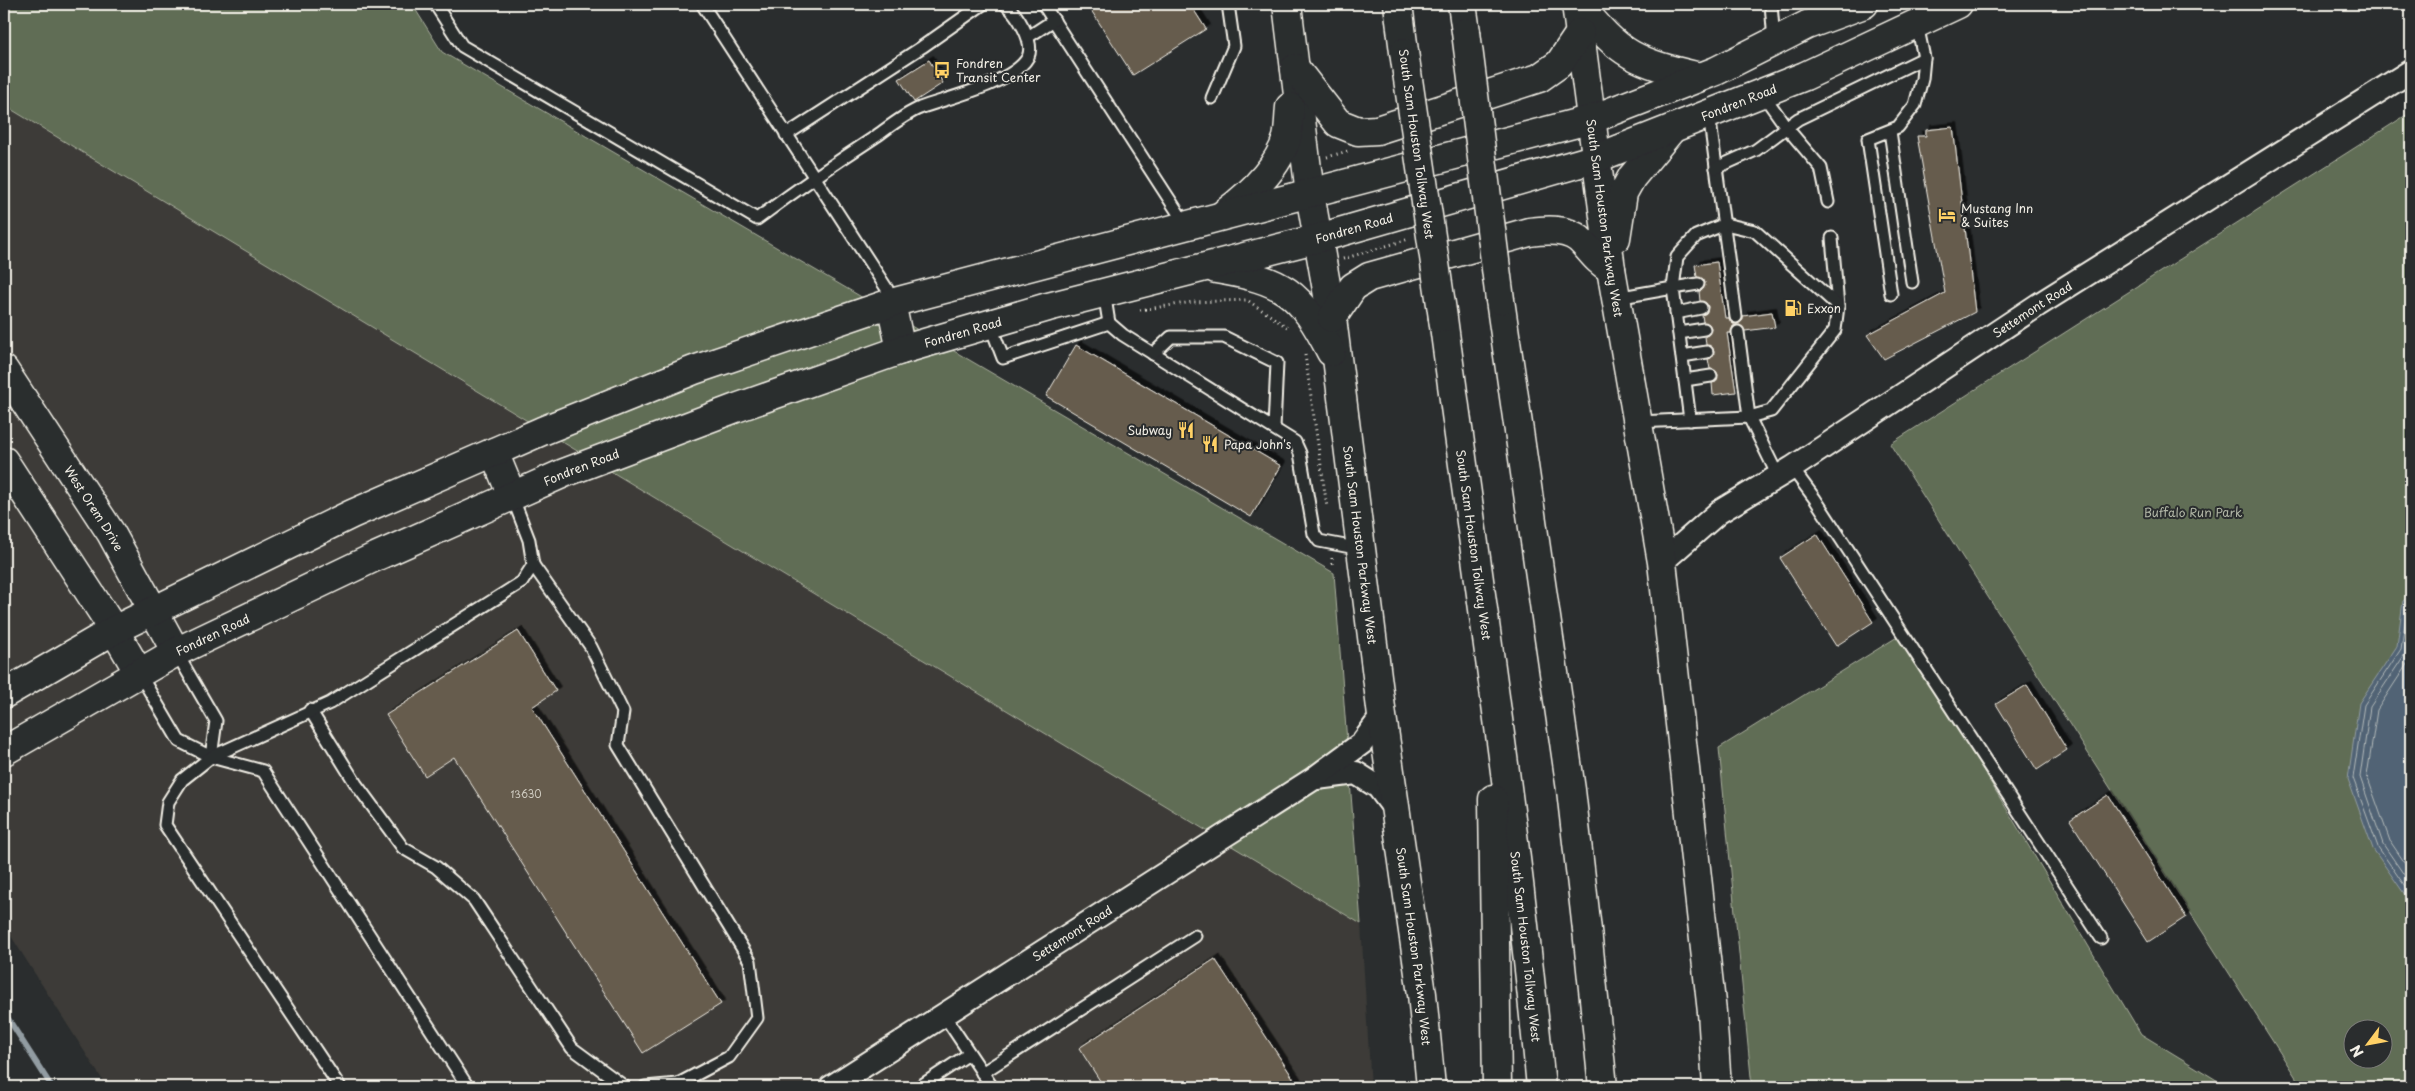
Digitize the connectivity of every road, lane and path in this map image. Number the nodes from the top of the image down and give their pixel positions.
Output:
1 (435, 4) edge
2 (702, 4) edge
3 (983, 4) edge
4 (1005, 4) edge
5 (1044, 4) edge
6 (1228, 4) edge
7 (1287, 4) edge
8 (1398, 4) edge
9 (1462, 4) edge
10 (1578, 4) edge
11 (1771, 4) edge
12 (1864, 4) edge
13 (1958, 4) edge
14 (1912, 14) edge
15 (1054, 20) junction
16 (1580, 33) junction
17 (1028, 37) junction
18 (1774, 41) junction
19 (1924, 58) junction
20 (1295, 68) junction
21 (2411, 71) edge
22 (1700, 77) junction
23 (1762, 93) junction
24 (1212, 98) dead end
25 (1709, 114) junction
26 (1592, 119) junction
27 (1672, 128) junction
28 (1787, 128) junction
29 (1890, 131) junction
30 (786, 135) junction
31 (1597, 158) junction
32 (1716, 168) junction
33 (814, 177) junction
34 (1310, 194) junction
35 (1828, 202) dead end
36 (1220, 216) junction
37 (1725, 224) junction
38 (1186, 225) junction
39 (1318, 238) junction
40 (1832, 238) dead end
41 (1204, 267) junction
42 (1611, 269) junction
43 (1912, 282) dead end
44 (1698, 284) dead end
45 (1673, 288) junction
46 (1891, 294) dead end
47 (1616, 298) junction
48 (890, 303) junction
49 (1838, 306) junction
50 (1702, 308) dead end
51 (1107, 310) junction
52 (1676, 313) junction
53 (1736, 317) dead end
54 (1332, 318) junction
55 (990, 324) junction
56 (1704, 329) dead end
57 (1295, 332) dead end
58 (1738, 332) dead end
59 (1679, 333) junction
60 (1304, 347) dead end
61 (901, 350) junction
62 (1708, 352) dead end
63 (1154, 354) junction
64 (1682, 356) junction
65 (1339, 369) junction
66 (4, 370) edge
67 (1711, 376) dead end
68 (1685, 380) junction
69 (1749, 417) junction
70 (1690, 420) junction
71 (1638, 422) junction
72 (1274, 428) junction
73 (494, 452) junction
74 (4, 461) edge
75 (1785, 472) junction
76 (512, 496) junction
77 (1330, 543) junction
78 (1362, 549) junction
79 (1662, 562) junction
80 (532, 565) junction
81 (1332, 567) dead end
82 (153, 610) junction
83 (114, 630) junction
84 (176, 652) junction
85 (1490, 655) junction
86 (139, 673) junction
87 (4, 694) edge
88 (310, 710) junction
89 (1382, 716) junction
90 (4, 752) edge
91 (211, 757) junction
92 (1313, 779) junction
93 (1396, 811) junction
94 (1194, 936) dead end
95 (2101, 938) dead end
96 (944, 1015) junction
97 (969, 1054) junction
98 (982, 1073) junction
99 (1602, 1083) edge
100 (340, 1087) edge
101 (468, 1087) edge
102 (625, 1087) edge
103 (645, 1087) edge
104 (831, 1087) edge
105 (919, 1087) edge
106 (992, 1087) edge
107 (1432, 1087) edge
108 (1497, 1087) edge
109 (1541, 1087) edge
110 (1716, 1087) edge

1 - 33 lane
2 - 30 lane
3 - 30 lane
4 - 17 lane
5 - 15 lane
6 - 24 lane
7 - 20 main road, South Sam Houston Parkway West
8 - 85 main road, South Sam Houston Tollway West, bridge
9 - 99 main road, bridge
10 - 16 main road, South Sam Houston Parkway West
10 - 22 main road
11 - 18 lane
12 - 18 main road
13 - 14 main road, Fondren Road
14 - 19 lane
14 - 23 main road, Fondren Road
15 - 17 lane
15 - 38 lane
16 - 20 main road
16 - 26 main road, South Sam Houston Parkway West
17 - 33 lane
18 - 22 main road
19 - 28 lane
19 - 29 lane
20 - 34 main road, South Sam Houston Parkway West
20 - 36 main road
21 - 75 street, Settemont Road
22 - 26 main road
23 - 25 main road, Fondren Road
23 - 28 lane
25 - 27 main road, Fondren Road
25 - 32 lane
26 - 31 main road, South Sam Houston Parkway West
26 - 34 main road
27 - 31 main road, Fondren Road
27 - 42 main road
28 - 32 lane
28 - 35 lane
29 - 43 lane
29 - 46 lane
30 - 33 lane
31 - 39 main road, Fondren Road
31 - 42 main road, South Sam Houston Parkway West
32 - 37 lane
33 - 48 lane
34 - 36 main road
34 - 39 main road, South Sam Houston Parkway West
36 - 38 main road
37 - 45 lane
37 - 49 lane
37 - 53 lane
38 - 48 main road
39 - 41 main road, Fondren Road
39 - 54 main road, South Sam Houston Parkway West
40 - 49 lane
41 - 51 main road, Fondren Road
41 - 65 main road
42 - 47 main road, South Sam Houston Parkway West
42 - 54 main road
44 - 45 lane
45 - 47 lane
45 - 52 lane
47 - 71 main road, South Sam Houston Parkway West
48 - 61 main road
48 - 73 main road
49 - 69 lane
50 - 52 lane
51 - 55 main road, Fondren Road
51 - 55 lane
51 - 57 path
51 - 63 lane
52 - 59 lane
54 - 65 main road, South Sam Houston Parkway West
55 - 61 main road, Fondren Road
56 - 59 lane
58 - 69 lane
59 - 64 lane
60 - 77 path
61 - 76 main road, Fondren Road
62 - 64 lane
63 - 72 lane
63 - 72 lane
64 - 68 lane
65 - 78 main road, South Sam Houston Parkway West
66 - 82 main road, West Orem Drive
67 - 68 lane
68 - 70 lane
69 - 70 lane
69 - 75 lane
70 - 71 lane
71 - 79 main road, South Sam Houston Parkway West
72 - 77 lane
73 - 76 main road
73 - 82 main road
74 - 83 main road
75 - 79 street, Settemont Road
75 - 95 lane
76 - 80 lane
76 - 84 main road, Fondren Road
77 - 78 lane
77 - 81 path
78 - 89 main road, South Sam Houston Parkway West
79 - 110 main road, South Sam Houston Parkway West
80 - 88 lane
80 - 103 lane
82 - 83 main road
82 - 84 main road, West Orem Drive
83 - 86 main road
83 - 87 main road
84 - 86 main road, Fondren Road
84 - 91 lane
85 - 108 main road
85 - 109 main road, South Sam Houston Tollway West
86 - 90 main road, Fondren Road
86 - 91 lane
88 - 91 lane
88 - 102 lane
89 - 92 street, Settemont Road
89 - 93 main road, South Sam Houston Parkway West
91 - 100 lane
91 - 101 lane
92 - 93 street, Settemont Road
92 - 96 street, Settemont Road
93 - 107 main road, South Sam Houston Parkway West
94 - 98 lane
96 - 97 lane
96 - 104 street, Settemont Road
97 - 98 lane
97 - 105 lane
98 - 106 lane

